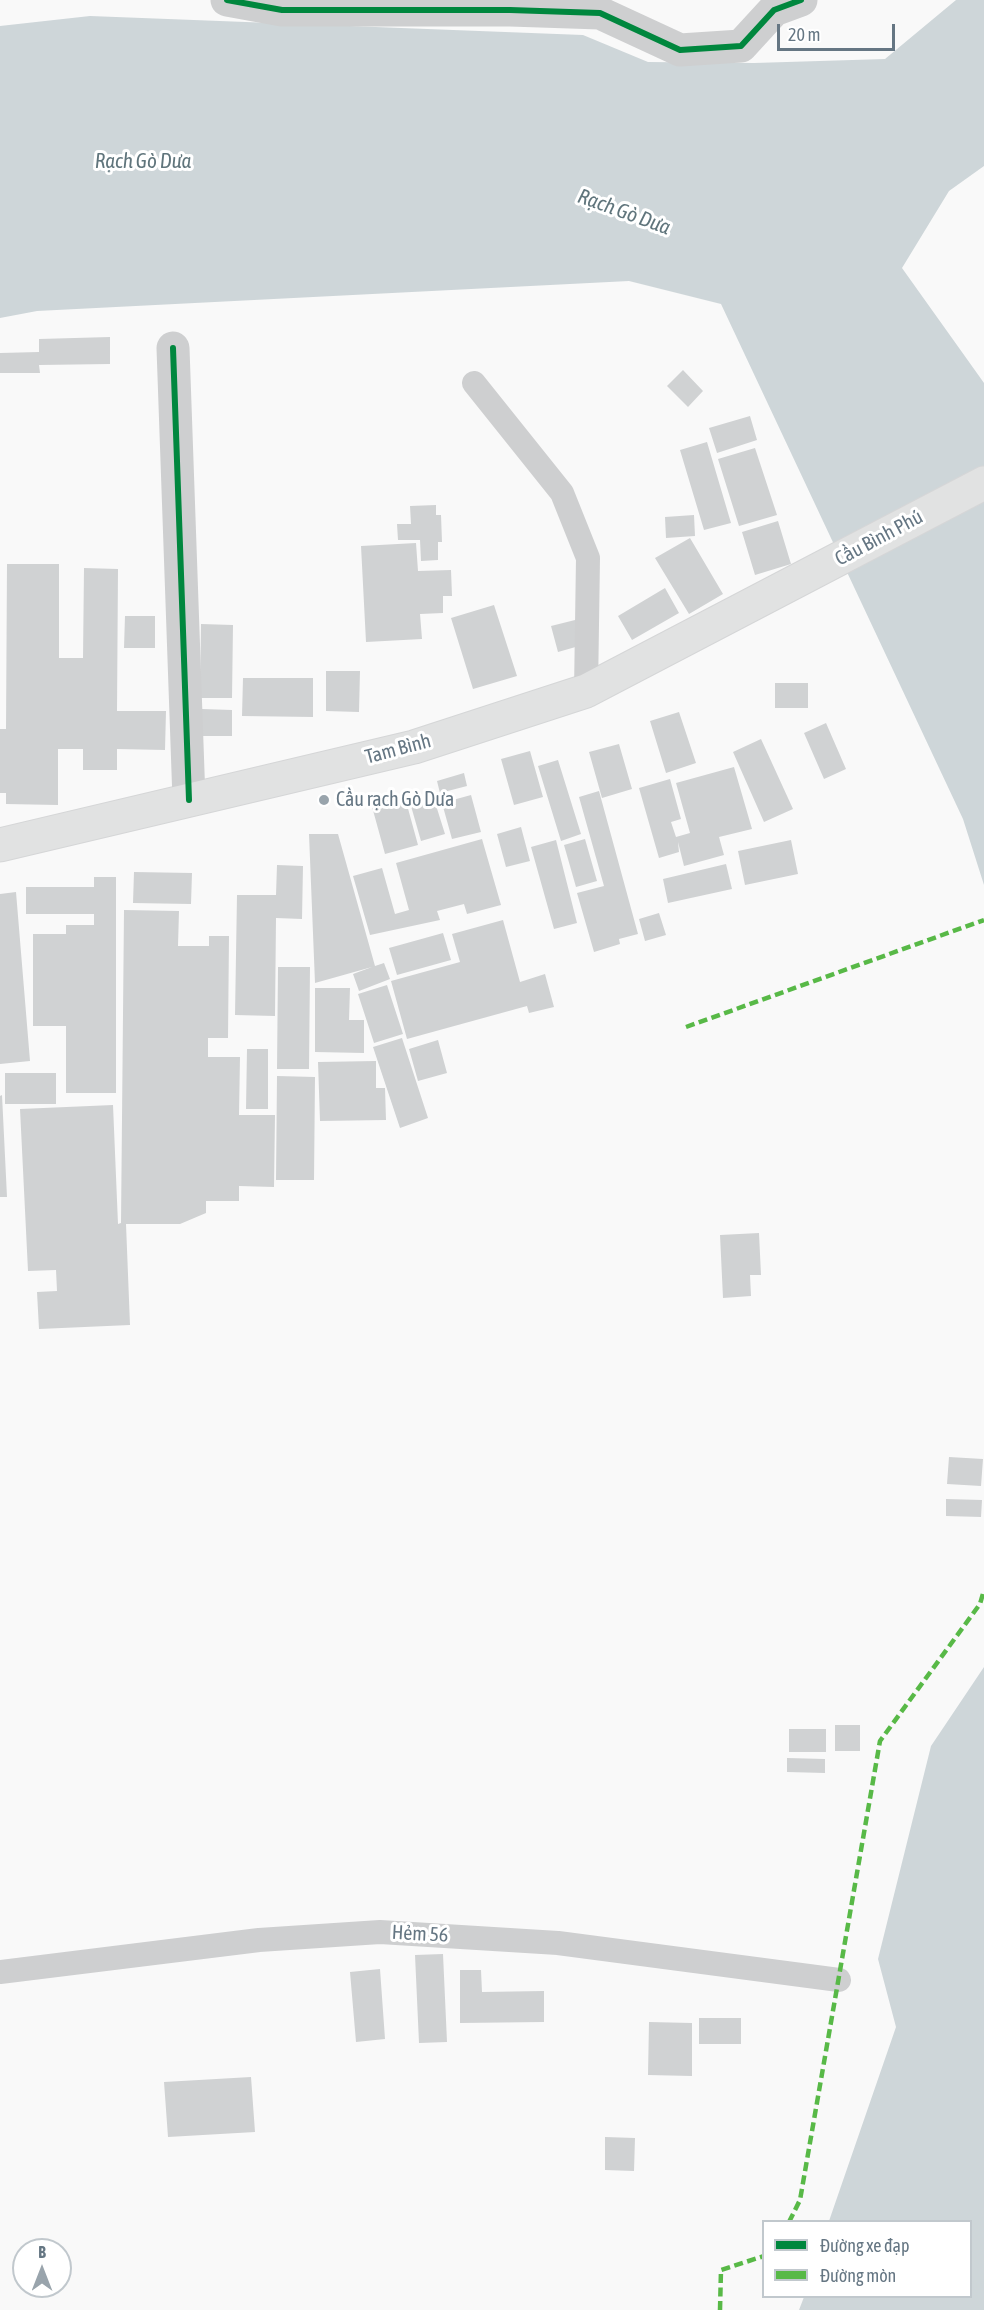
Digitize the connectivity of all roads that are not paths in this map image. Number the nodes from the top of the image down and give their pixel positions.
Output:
1 (227, 0) edge
2 (801, 0) edge
3 (173, 348) dead end
4 (474, 383) dead end
5 (984, 483) edge
6 (775, 592) joint
7 (586, 691) junction
8 (189, 800) junction
9 (0, 846) edge
10 (0, 1972) edge
11 (839, 1980) dead end

1 - 2 street
3 - 8 street
4 - 7 lane
5 - 6 main road, Cầu Bình Phú
6 - 7 main road, Tam Bình
7 - 8 main road, Tam Bình
8 - 9 main road, Tam Bình
10 - 11 lane, Hẻm 56

